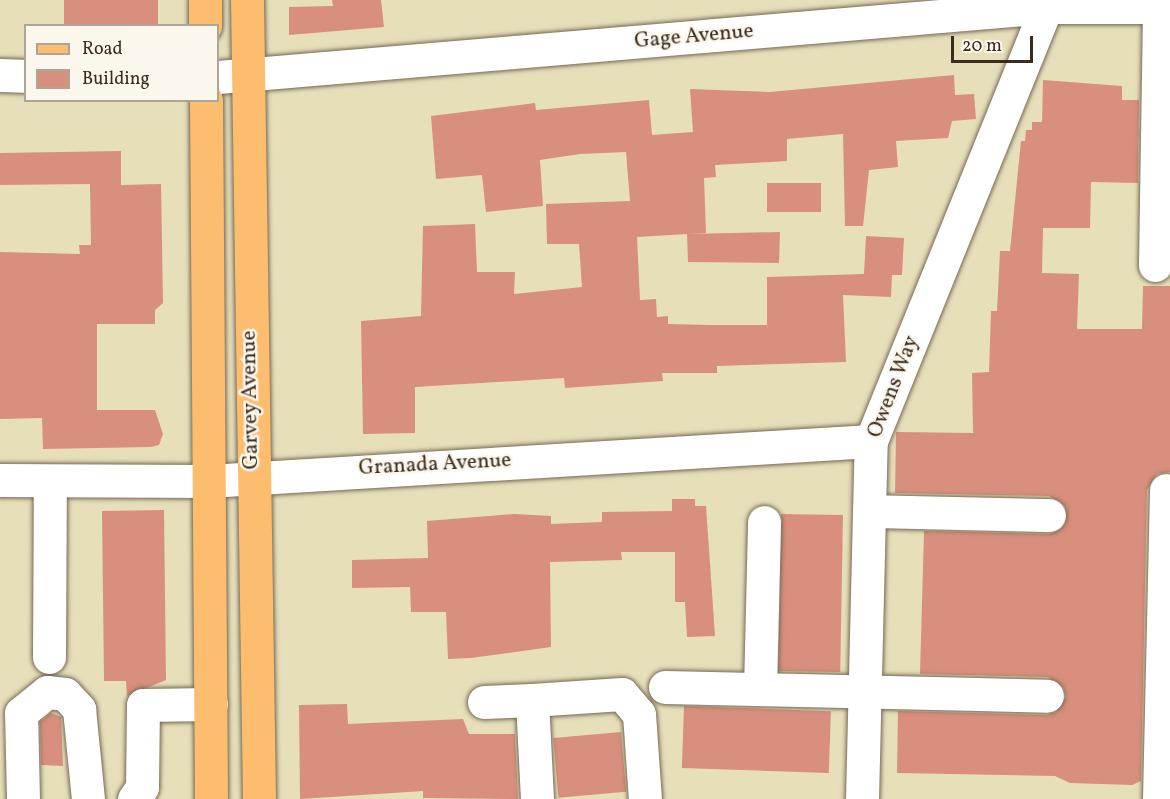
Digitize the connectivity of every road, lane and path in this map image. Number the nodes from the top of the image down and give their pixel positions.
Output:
1 (205, 0) edge
2 (248, 0) edge
3 (1048, 4) edge
4 (1164, 8) edge
5 (205, 24) edge
6 (0, 75) edge
7 (24, 76) edge
8 (233, 76) edge
9 (206, 102) edge
10 (1155, 265) dead end
11 (871, 441) junction
12 (252, 475) junction
13 (0, 480) edge
14 (208, 481) junction
15 (50, 484) junction
16 (1166, 490) dead end
17 (869, 511) junction
18 (1049, 515) dead end
19 (764, 522) dead end
20 (49, 657) dead end
21 (664, 687) dead end
22 (760, 689) junction
23 (865, 692) junction
24 (1047, 696) dead end
25 (532, 700) junction
26 (484, 702) dead end
27 (211, 704) junction
28 (23, 799) edge
29 (88, 799) edge
30 (134, 799) edge
31 (211, 799) edge
32 (258, 799) edge
33 (537, 799) edge
34 (645, 799) edge
35 (862, 799) edge
36 (1159, 799) edge

1 - 5 main road
2 - 8 main road, Garvey Avenue
3 - 4 street, Gage Avenue
3 - 8 street, Gage Avenue
3 - 11 street, Owens Way
4 - 10 street
6 - 7 street
8 - 12 main road, Garvey Avenue
9 - 14 main road, Garvey Avenue
11 - 12 street, Granada Avenue
11 - 17 street, Owens Way
12 - 14 street, Granada Avenue
12 - 32 main road, Garvey Avenue
13 - 15 street, Granada Avenue
14 - 15 street, Granada Avenue
14 - 27 main road, Garvey Avenue
15 - 20 street
16 - 36 street
17 - 18 street
17 - 23 street, Owens Way
19 - 22 street
21 - 22 street
22 - 23 street
23 - 24 street
23 - 35 street, Owens Way
25 - 26 street
25 - 33 street
25 - 34 street
27 - 30 street
27 - 31 main road, Garvey Avenue
28 - 29 street

